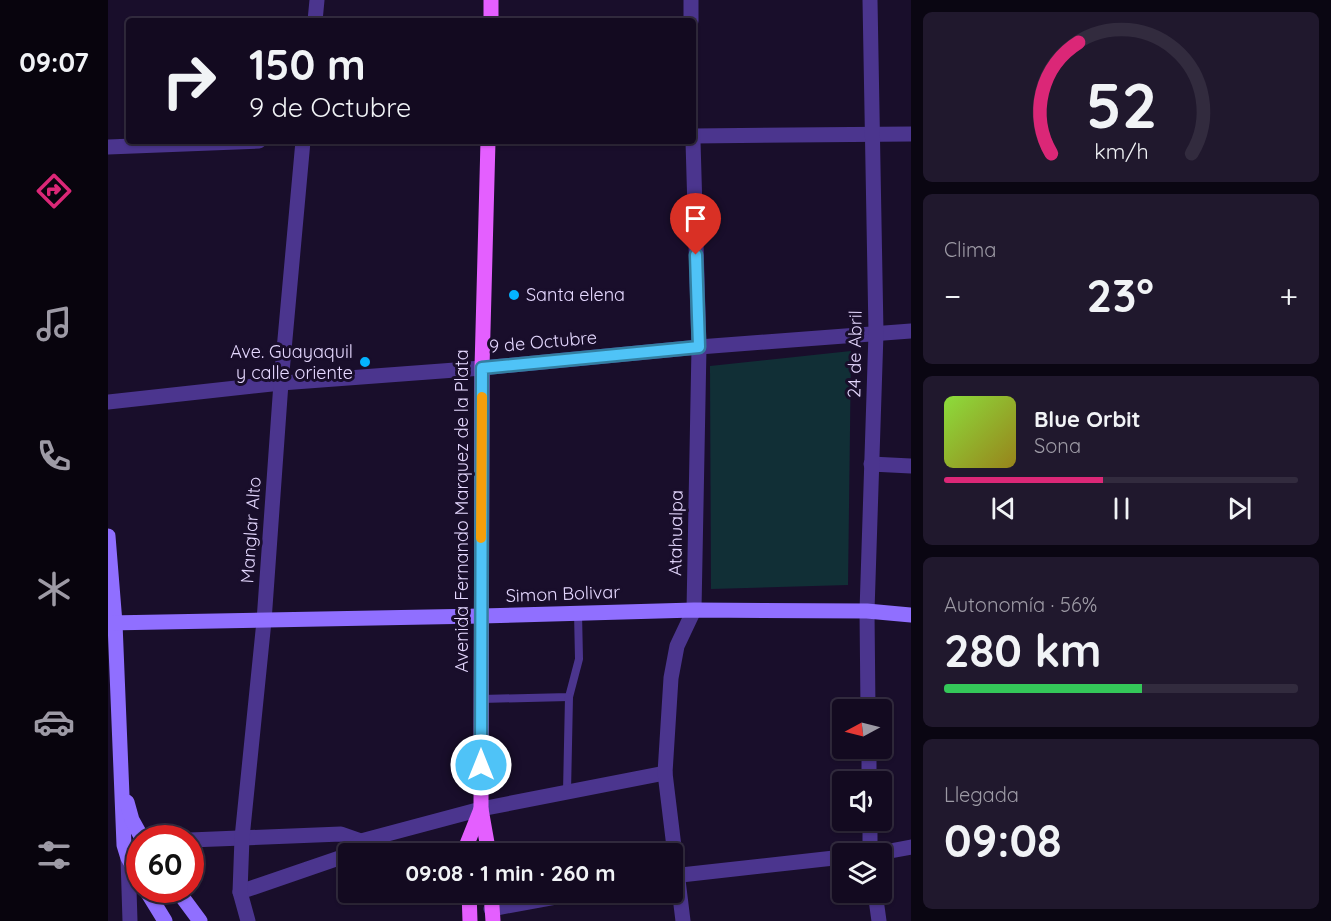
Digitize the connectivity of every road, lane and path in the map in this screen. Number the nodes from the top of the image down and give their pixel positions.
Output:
1 (317, 0) edge
2 (491, 0) edge
3 (691, 0) edge
4 (870, 0) edge
5 (315, 18) edge
6 (491, 18) edge
7 (691, 18) edge
8 (911, 134) edge
9 (872, 135) junction
10 (696, 136) edge
11 (184, 144) edge
12 (303, 144) edge
13 (488, 144) edge
14 (693, 144) edge
15 (108, 147) edge
16 (911, 331) edge
17 (876, 333) junction
18 (699, 347) junction
19 (482, 368) junction
20 (281, 383) junction
21 (108, 402) edge
22 (871, 464) junction
23 (911, 466) edge
24 (108, 536) edge
25 (694, 609) junction
26 (867, 611) junction
27 (578, 613) junction
28 (911, 615) edge
29 (481, 616) junction
30 (264, 621) junction
31 (111, 623) edge
32 (569, 697) junction
33 (481, 699) junction
34 (868, 699) edge
35 (665, 773) junction
36 (115, 779) edge
37 (567, 792) junction
38 (481, 809) junction
39 (135, 825) edge
40 (242, 838) junction
41 (204, 839) edge
42 (361, 841) junction
43 (467, 843) edge
44 (487, 843) edge
45 (672, 843) edge
46 (126, 846) edge
47 (911, 847) edge
48 (892, 850) edge
49 (832, 858) edge
50 (683, 875) edge
51 (240, 892) junction
52 (129, 903) edge
53 (154, 903) edge
54 (187, 903) edge
55 (469, 903) edge
56 (539, 903) edge
57 (680, 903) edge
58 (877, 903) edge
59 (492, 915) edge
60 (130, 921) edge
61 (165, 921) edge
62 (200, 921) edge
63 (248, 921) edge
64 (470, 921) edge
65 (683, 921) edge
66 (879, 921) edge

1 - 5 street
2 - 6 main road
3 - 7 street
4 - 9 street, 24 de Abril
8 - 9 street
9 - 10 street
9 - 17 street, 24 de Abril
11 - 15 street
12 - 20 street, Manglar Alto
13 - 19 main road, Avenida Fernando Marquez de la Plata
14 - 18 street, Atahualpa
16 - 17 street, 9 de Octubre
17 - 18 street, 9 de Octubre
17 - 22 street, 24 de Abril
18 - 19 street, 9 de Octubre
18 - 25 street, Atahualpa
19 - 20 street, 9 de Octubre
19 - 29 main road, Avenida Fernando Marquez de la Plata
20 - 21 street, 9 de Octubre
20 - 30 street, Manglar Alto
22 - 23 street
22 - 26 street, 24 de Abril
24 - 31 main road
25 - 26 main road, Simon Bolivar
25 - 27 main road, Simon Bolivar
25 - 35 street, Atahualpa
26 - 28 main road, Simon Bolivar
26 - 34 street, 24 de Abril
27 - 29 main road, Simon Bolivar
27 - 32 lane
29 - 30 main road, Simon Bolivar
29 - 33 main road, Avenida Fernando Marquez de la Plata
30 - 31 main road, Simon Bolivar
30 - 40 street, Manglar Alto
31 - 36 main road
32 - 33 lane
32 - 37 lane
33 - 38 main road, Avenida Fernando Marquez de la Plata
35 - 37 street
35 - 45 street, Atahualpa
36 - 39 main road
36 - 46 main road
37 - 38 street
38 - 42 street
38 - 43 main road, Avenida Fernando Marquez de la Plata
38 - 44 main road, Avenida Fernando Marquez de la Plata
40 - 41 street
40 - 42 street
40 - 51 street, Manglar Alto
42 - 51 street
47 - 48 street
49 - 50 street
51 - 63 street, Manglar Alto
52 - 60 street
53 - 61 main road
54 - 62 main road
55 - 64 main road
56 - 59 street
57 - 65 street, Atahualpa
58 - 66 street

